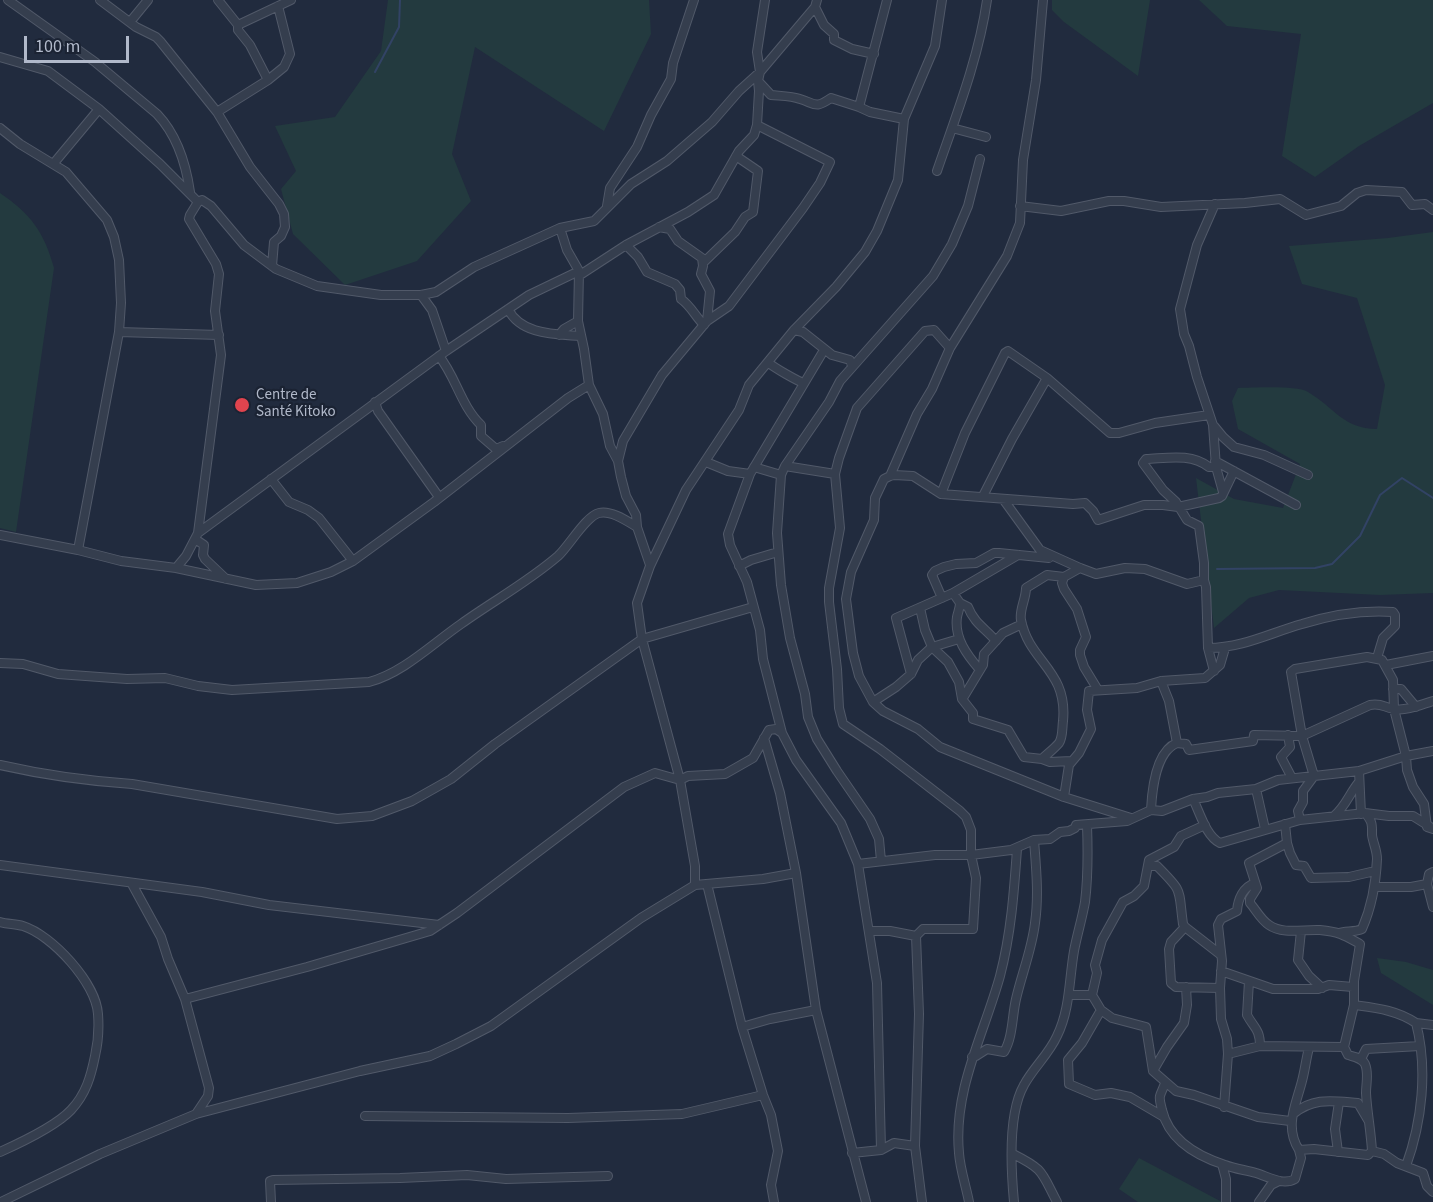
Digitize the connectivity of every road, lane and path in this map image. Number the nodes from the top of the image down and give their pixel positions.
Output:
1 (8, 0) edge
2 (100, 0) edge
3 (148, 0) edge
4 (218, 0) edge
5 (291, 0) edge
6 (694, 0) edge
7 (765, 0) edge
8 (887, 0) edge
9 (942, 0) edge
10 (987, 0) edge
11 (1043, 0) edge
12 (816, 3) edge
13 (278, 6) junction
14 (130, 22) junction
15 (238, 25) junction
16 (874, 54) junction
17 (0, 57) edge
18 (760, 72) junction
19 (268, 80) junction
20 (758, 81) junction
21 (859, 107) junction
22 (99, 109) junction
23 (217, 112) junction
24 (904, 119) junction
25 (757, 125) junction
26 (0, 128) edge
27 (952, 128) junction
28 (986, 137) dead end
29 (736, 156) junction
30 (980, 159) dead end
31 (54, 163) junction
32 (937, 171) dead end
33 (190, 192) junction
34 (198, 202) junction
35 (1215, 204) junction
36 (1020, 206) junction
37 (1433, 210) edge
38 (594, 221) junction
39 (657, 227) junction
40 (560, 228) junction
41 (626, 245) junction
42 (704, 262) junction
43 (272, 266) junction
44 (579, 273) junction
45 (421, 295) junction
46 (508, 309) junction
47 (578, 321) junction
48 (705, 323) junction
49 (794, 330) junction
50 (118, 332) junction
51 (219, 335) junction
52 (559, 335) junction
53 (580, 336) junction
54 (950, 348) junction
55 (824, 350) junction
56 (442, 353) junction
57 (769, 363) junction
58 (852, 366) junction
59 (1047, 378) junction
60 (804, 383) junction
61 (589, 385) junction
62 (375, 402) junction
63 (1209, 416) junction
64 (1213, 424) junction
65 (623, 441) junction
66 (507, 445) junction
67 (610, 446) junction
68 (618, 461) junction
69 (706, 462) junction
70 (1215, 464) junction
71 (785, 466) junction
72 (752, 471) junction
73 (1234, 471) junction
74 (835, 474) junction
75 (781, 475) junction
76 (1308, 475) dead end
77 (890, 476) junction
78 (271, 479) junction
79 (1223, 492) junction
80 (941, 494) junction
81 (984, 496) junction
82 (439, 497) junction
83 (1003, 499) junction
84 (1296, 505) dead end
85 (1178, 507) junction
86 (637, 527) junction
87 (0, 535) edge
88 (197, 536) junction
89 (78, 550) junction
90 (778, 552) junction
91 (1018, 555) junction
92 (1056, 558) junction
93 (353, 561) junction
94 (650, 566) junction
95 (739, 566) junction
96 (176, 568) junction
97 (1080, 568) junction
98 (1064, 577) junction
99 (227, 580) junction
100 (1204, 580) junction
101 (953, 593) junction
102 (942, 598) junction
103 (960, 603) junction
104 (753, 607) junction
105 (920, 608) junction
106 (1022, 624) junction
107 (642, 639) junction
108 (959, 639) junction
109 (996, 642) junction
110 (932, 647) junction
111 (1208, 648) junction
112 (1226, 648) junction
113 (1433, 656) edge
114 (1377, 658) junction
115 (0, 663) edge
116 (1386, 665) junction
117 (980, 670) junction
118 (1214, 671) junction
119 (910, 674) junction
120 (1161, 681) junction
121 (1397, 689) junction
122 (1098, 690) junction
123 (962, 699) junction
124 (1433, 701) edge
125 (873, 702) junction
126 (1416, 707) junction
127 (1394, 709) junction
128 (782, 733) junction
129 (1288, 735) junction
130 (1302, 736) junction
131 (764, 738) junction
132 (1177, 742) junction
133 (1433, 751) edge
134 (1406, 756) junction
135 (1041, 759) junction
136 (1071, 761) junction
137 (0, 765) edge
138 (1359, 771) junction
139 (1314, 776) junction
140 (1292, 778) junction
141 (680, 780) junction
142 (1359, 782) junction
143 (1256, 789) junction
144 (1064, 797) junction
145 (1193, 799) junction
146 (1151, 810) junction
147 (1363, 814) junction
148 (1334, 816) junction
149 (1131, 818) junction
150 (1300, 820) junction
151 (1285, 824) junction
152 (1087, 825) junction
153 (1205, 825) junction
154 (1431, 827) edge
155 (1265, 829) junction
156 (1034, 840) junction
157 (1287, 843) junction
158 (1017, 849) junction
159 (971, 855) junction
160 (881, 861) junction
161 (858, 864) junction
162 (0, 865) edge
163 (1148, 866) junction
164 (1375, 871) junction
165 (796, 873) junction
166 (1430, 877) edge
167 (1255, 883) junction
168 (132, 884) junction
169 (707, 884) junction
170 (695, 885) junction
171 (1375, 887) junction
172 (1433, 907) edge
173 (0, 922) edge
174 (441, 925) junction
175 (1185, 927) junction
176 (870, 931) junction
177 (1300, 931) junction
178 (1339, 933) junction
179 (916, 936) junction
180 (1221, 955) junction
181 (1221, 971) junction
182 (1249, 981) junction
183 (1186, 987) junction
184 (1353, 987) junction
185 (1220, 988) junction
186 (1322, 988) junction
187 (1069, 995) junction
188 (1092, 995) junction
189 (185, 999) junction
190 (1354, 1005) junction
191 (816, 1010) junction
192 (1101, 1010) junction
193 (1416, 1023) junction
194 (1433, 1025) edge
195 (742, 1027) junction
196 (1260, 1046) junction
197 (1420, 1046) junction
198 (1344, 1047) junction
199 (1309, 1048) junction
200 (1228, 1054) junction
201 (972, 1057) junction
202 (1361, 1059) junction
203 (1153, 1071) junction
204 (1165, 1083) junction
205 (763, 1095) junction
206 (1339, 1102) junction
207 (1224, 1107) junction
208 (196, 1114) junction
209 (366, 1116) dead end
210 (1164, 1117) junction
211 (1291, 1117) junction
212 (1370, 1124) junction
213 (915, 1146) junction
214 (881, 1150) junction
215 (1299, 1150) junction
216 (1372, 1151) junction
217 (0, 1152) edge
218 (1338, 1152) junction
219 (852, 1153) junction
220 (1013, 1154) junction
221 (1222, 1164) junction
222 (1406, 1166) junction
223 (608, 1176) dead end
224 (1279, 1181) junction
225 (1433, 1192) edge
226 (1, 1202) edge
227 (271, 1202) edge
228 (774, 1202) edge
229 (866, 1202) edge
230 (922, 1202) edge
231 (969, 1202) edge
232 (1014, 1202) edge
233 (1057, 1202) edge
234 (1226, 1202) edge
235 (1259, 1202) edge

1 - 33 street
2 - 14 street
3 - 14 street
4 - 15 street
5 - 13 street
6 - 38 street
7 - 18 street
8 - 16 street
9 - 24 street
10 - 27 street
11 - 36 street
12 - 16 street
12 - 18 street
13 - 15 street
13 - 19 street
14 - 23 street
15 - 19 street
16 - 21 street
17 - 22 street
18 - 20 street
18 - 38 street
19 - 23 street
20 - 21 street
20 - 25 street
21 - 24 street
22 - 31 street
22 - 33 street
23 - 43 street
24 - 49 street
25 - 29 street
25 - 48 street
26 - 31 street
27 - 28 street
27 - 32 street
29 - 39 street
29 - 42 street
30 - 58 street
31 - 50 street
33 - 34 street
34 - 43 street
34 - 51 street
35 - 36 street
35 - 37 street
35 - 63 street
36 - 54 street
38 - 40 street
39 - 41 street
39 - 42 street
40 - 44 street
40 - 45 street
41 - 44 street
41 - 48 street
42 - 48 street
43 - 45 street
44 - 46 street
44 - 47 street
45 - 56 street
46 - 52 street
46 - 56 street
47 - 52 street
47 - 53 street
48 - 65 street
49 - 55 street
49 - 57 street
50 - 51 street
50 - 89 street
51 - 88 street
52 - 53 street
53 - 61 street
54 - 74 street
54 - 77 street
55 - 58 street
55 - 60 street
56 - 62 street
56 - 66 street
57 - 60 street
57 - 69 street
58 - 71 street
59 - 63 street
59 - 80 street
59 - 81 street
60 - 72 street
61 - 66 street
61 - 67 street
62 - 78 street
62 - 82 street
63 - 64 street
64 - 70 street
64 - 76 street
65 - 67 street
65 - 68 street
66 - 82 street
67 - 68 street
68 - 86 street
69 - 72 street
69 - 94 street
70 - 73 street
70 - 79 street
70 - 85 street
71 - 74 street
71 - 75 street
72 - 75 street
72 - 95 street
73 - 79 street
73 - 84 street
74 - 159 street
75 - 90 street
77 - 80 street
77 - 125 street
78 - 88 street
78 - 93 street
79 - 85 street
80 - 81 street
81 - 83 street
82 - 93 street
83 - 85 street
83 - 92 street
85 - 100 street
86 - 94 street
86 - 115 street
87 - 89 street
88 - 96 street
88 - 99 street
89 - 96 street
90 - 95 street
90 - 160 street
91 - 92 street
91 - 101 street
91 - 102 street
92 - 97 street
93 - 99 street
94 - 107 street
95 - 104 street
96 - 99 street
97 - 98 street
97 - 100 street
98 - 106 street
98 - 122 street
100 - 111 street
101 - 102 street
101 - 103 street
102 - 105 street
103 - 108 street
103 - 109 street
104 - 107 street
104 - 128 street
105 - 110 street
105 - 119 street
106 - 109 street
106 - 135 street
107 - 137 street
107 - 141 street
108 - 110 street
108 - 117 street
109 - 117 street
110 - 119 street
110 - 123 street
111 - 112 street
111 - 118 street
112 - 114 street
112 - 118 street
113 - 116 street
114 - 116 street
114 - 130 street
116 - 121 street
117 - 123 street
118 - 120 street
119 - 125 street
120 - 122 street
120 - 132 street
121 - 126 street
121 - 127 street
122 - 136 street
123 - 135 street
124 - 126 street
125 - 144 street
126 - 127 street
127 - 130 street
127 - 134 street
128 - 131 street
128 - 161 street
129 - 130 street
129 - 132 street
129 - 140 street
130 - 139 street
131 - 141 street
131 - 165 street
132 - 146 street
133 - 134 street
134 - 138 street
134 - 154 street
135 - 136 street
136 - 144 street
138 - 139 street
138 - 142 street
139 - 140 street
139 - 150 street
140 - 143 street
141 - 170 street
141 - 174 street
142 - 147 street
142 - 148 street
143 - 145 street
143 - 155 street
144 - 149 street
145 - 146 street
145 - 153 street
146 - 149 street
147 - 148 street
147 - 154 street
147 - 164 street
148 - 150 street
149 - 152 street
150 - 151 street
151 - 155 street
151 - 157 street
152 - 156 street
152 - 187 street
153 - 155 street
153 - 163 street
156 - 158 street
156 - 201 street
157 - 164 street
157 - 167 street
158 - 159 street
158 - 201 street
159 - 160 street
159 - 179 street
160 - 161 street
161 - 176 street
162 - 168 street
163 - 175 street
163 - 188 street
164 - 171 street
165 - 169 street
165 - 191 street
166 - 171 street
166 - 172 street
167 - 177 street
167 - 180 street
168 - 174 street
168 - 189 street
169 - 170 street
169 - 195 street
170 - 208 street
171 - 178 street
173 - 217 street
174 - 189 street
175 - 180 street
175 - 183 street
176 - 179 street
176 - 214 street
177 - 178 street
177 - 186 street
178 - 184 street
179 - 213 street
180 - 181 street
181 - 182 street
181 - 185 street
182 - 186 street
182 - 196 street
183 - 185 street
183 - 203 street
184 - 186 street
184 - 190 street
185 - 200 street
187 - 188 street
187 - 220 street
188 - 192 street
189 - 208 street
190 - 193 street
190 - 198 street
191 - 195 street
191 - 219 street
192 - 203 street
192 - 210 street
193 - 194 street
193 - 197 street
195 - 205 street
196 - 199 street
196 - 200 street
197 - 202 street
197 - 222 street
198 - 199 street
198 - 202 street
199 - 211 street
200 - 207 street
201 - 231 street
202 - 212 street
203 - 204 street
204 - 207 street
204 - 210 street
205 - 209 street
205 - 228 street
206 - 211 street
206 - 212 street
206 - 218 street
207 - 211 street
208 - 226 street
210 - 221 street
211 - 215 street
212 - 216 street
213 - 214 street
213 - 230 street
214 - 219 street
215 - 218 street
215 - 224 street
216 - 218 street
216 - 222 street
219 - 229 street
220 - 232 street
220 - 233 street
221 - 224 street
221 - 234 street
222 - 225 street
223 - 227 street
224 - 235 street

